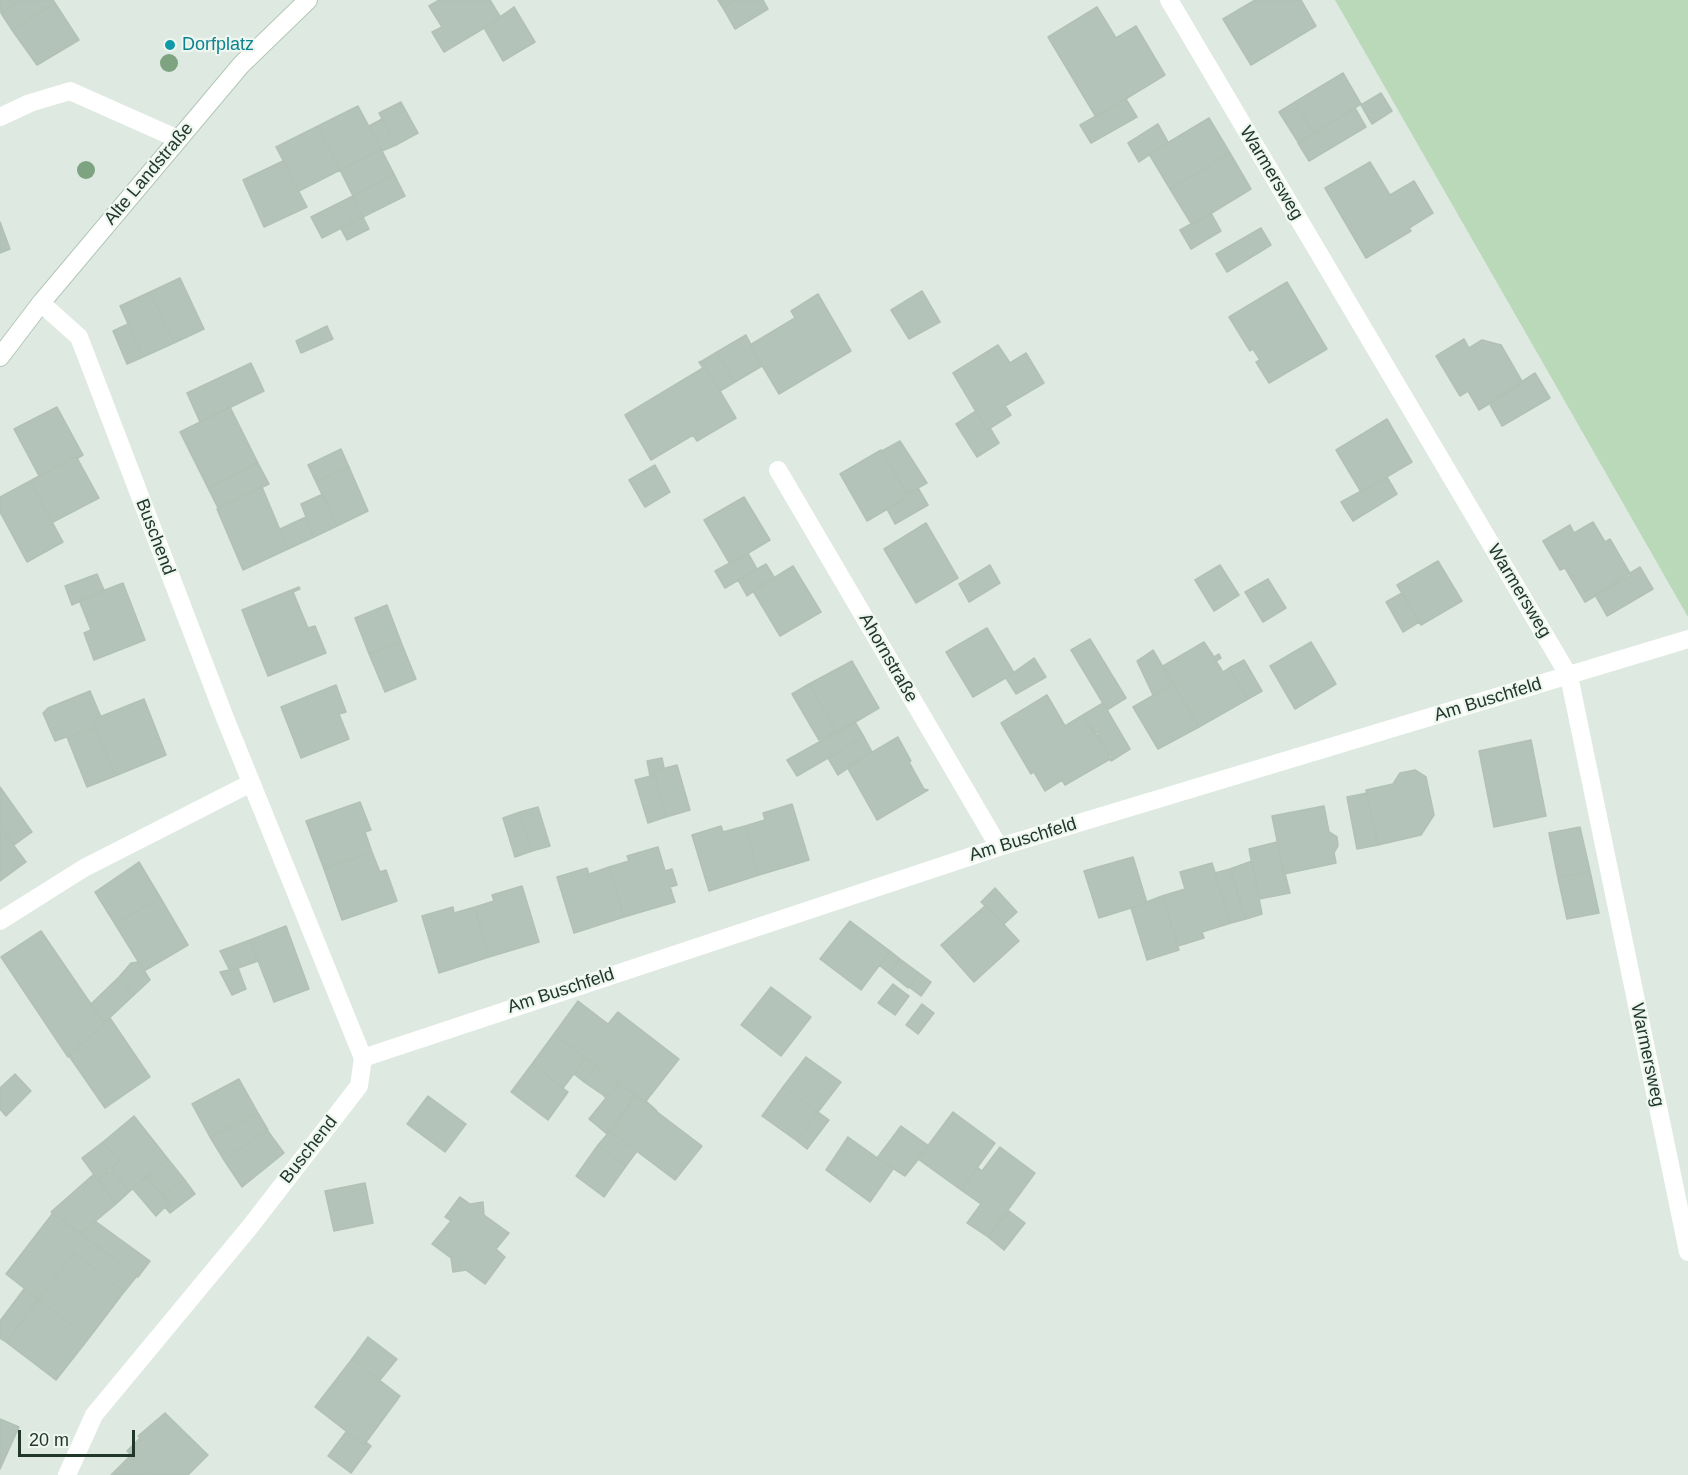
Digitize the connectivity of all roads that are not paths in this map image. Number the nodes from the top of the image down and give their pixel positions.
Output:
1 (308, 0) edge
2 (1168, 0) edge
3 (0, 117) edge
4 (178, 139) junction
5 (41, 303) junction
6 (0, 357) edge
7 (778, 470) dead end
8 (1688, 639) edge
9 (1569, 676) junction
10 (251, 783) junction
11 (999, 847) junction
12 (0, 921) edge
13 (363, 1058) junction
14 (1688, 1252) edge
15 (67, 1475) edge

1 - 4 street, Alte Landstraße
2 - 9 street, Warmersweg
3 - 4 street
4 - 5 street, Alte Landstraße
5 - 6 street, Alte Landstraße
5 - 10 street, Buschend
7 - 11 street, Ahornstraße
8 - 9 street, Am Buschfeld
9 - 11 street, Am Buschfeld
9 - 14 street, Warmersweg
10 - 12 street
10 - 13 street, Buschend
11 - 13 street, Am Buschfeld
13 - 15 street, Buschend

